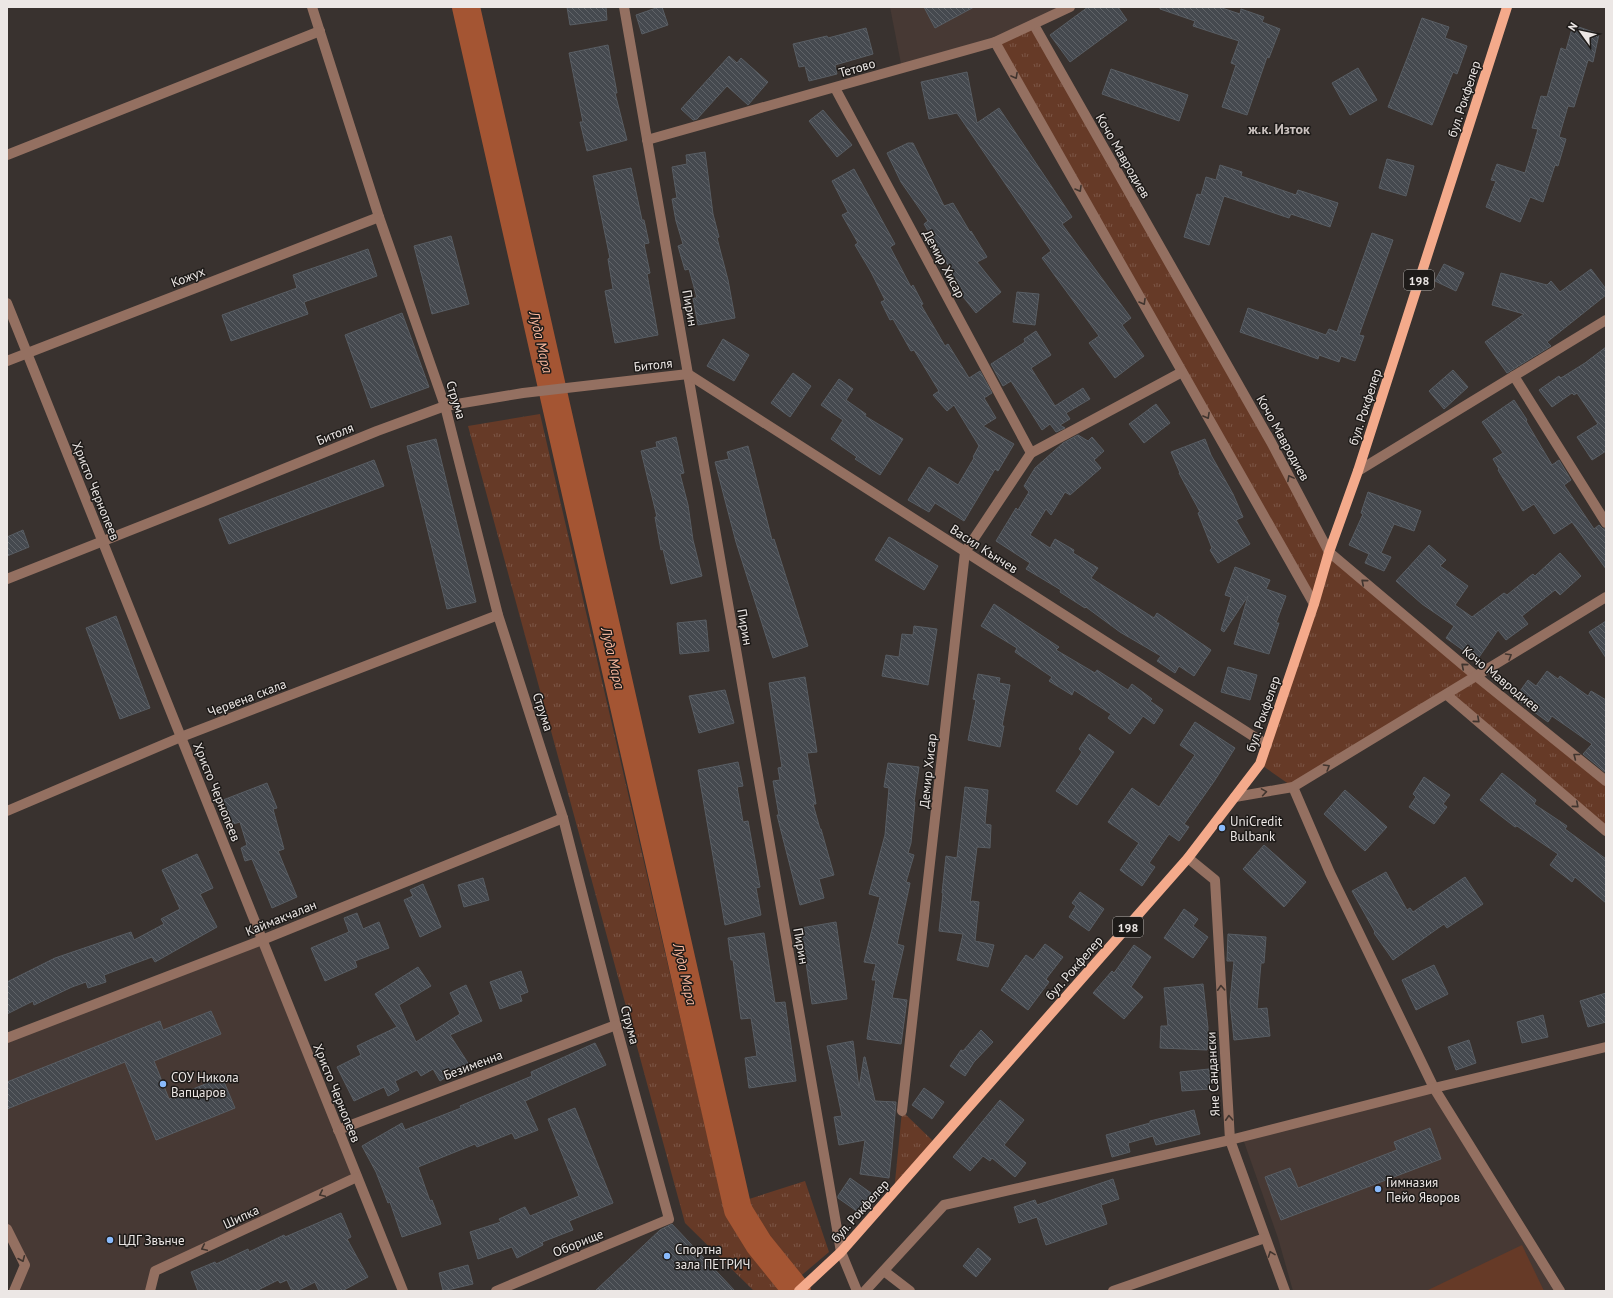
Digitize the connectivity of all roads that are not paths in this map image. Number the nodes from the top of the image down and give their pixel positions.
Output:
1 (312, 7) edge
2 (624, 7) edge
3 (1070, 7) edge
4 (1508, 7) edge
5 (1034, 25) junction
6 (320, 31) junction
7 (995, 42) junction
8 (835, 88) junction
9 (647, 140) junction
10 (7, 156) edge
11 (379, 217) junction
12 (7, 303) edge
13 (1606, 320) edge
14 (27, 353) junction
15 (7, 361) edge
16 (1182, 372) junction
17 (688, 374) junction
18 (1514, 376) junction
19 (445, 406) junction
20 (1031, 453) junction
21 (1358, 471) junction
22 (1606, 523) edge
23 (102, 541) junction
24 (965, 552) junction
25 (1329, 552) junction
26 (7, 579) edge
27 (1606, 597) edge
28 (1314, 604) junction
29 (498, 615) junction
30 (1476, 676) junction
31 (1447, 694) junction
32 (181, 737) junction
33 (1267, 745) junction
34 (1606, 781) edge
35 (1294, 787) junction
36 (1235, 797) junction
37 (7, 811) edge
38 (563, 818) junction
39 (1606, 831) edge
40 (1188, 858) junction
41 (262, 940) junction
42 (616, 1025) junction
43 (7, 1038) edge
44 (1606, 1046) edge
45 (1434, 1088) junction
46 (902, 1111) dead end
47 (338, 1130) junction
48 (1230, 1140) junction
49 (357, 1177) junction
50 (669, 1219) joint
51 (7, 1229) edge
52 (1265, 1238) junction
53 (841, 1252) junction
54 (884, 1270) junction
55 (14, 1291) edge
56 (150, 1291) edge
57 (403, 1291) edge
58 (496, 1291) edge
59 (799, 1291) edge
60 (857, 1291) edge
61 (865, 1291) edge
62 (910, 1291) edge
63 (1113, 1291) edge
64 (1285, 1291) edge
65 (1560, 1291) edge

1 - 6 street, Струма
2 - 9 street, Пирин
3 - 5 street, Тетово
4 - 21 main road, бул. Рокфелер / 198
5 - 7 street, Тетово
25 -> 5 street, Кочо Мавродиев
6 - 10 street
6 - 11 street, Струма
7 - 8 street, Тетово
7 -> 16 street
8 - 9 street, Тетово
8 - 20 street, Демир Хисар
9 - 17 street, Пирин
11 - 14 street, Кожух
11 - 19 street, Струма
12 - 14 street, Христо Чернопеев
13 - 18 street
14 - 15 street, Кожух
14 - 23 street, Христо Чернопеев
16 - 20 street, Демир Хисар
16 -> 28 street
17 - 19 street, Битоля
17 - 24 street, Васил Кънчев
17 - 53 street, Пирин
18 - 21 street
18 - 22 street
19 - 23 street, Битоля
19 - 29 street, Струма
20 - 24 street, Демир Хисар
21 - 25 main road, бул. Рокфелер / 198
23 - 26 street, Битоля
23 - 32 street, Христо Чернопеев
24 - 33 street, Васил Кънчев
24 - 46 street, Демир Хисар
25 - 28 main road, бул. Рокфелер / 198
30 -> 25 street, Кочо Мавродиев
30 -> 27 street
28 - 33 main road, бул. Рокфелер / 198
29 - 32 street, Червена скала
29 - 38 street, Струма
30 - 31 street
34 -> 30 street, Кочо Мавродиев
35 -> 31 street
31 -> 39 street
32 - 37 street, Червена скала
32 - 41 street, Христо Чернопеев
33 - 36 main road, бул. Рокфелер / 198
36 -> 35 street
35 - 45 street
36 - 40 main road, бул. Рокфелер / 198
38 - 41 street, Каймакчалан
38 - 42 street, Струма
48 -> 40 street, Яне Сандански
40 - 53 main road, бул. Рокфелер / 198
41 - 43 street, Каймакчалан
41 - 47 street, Христо Чернопеев
42 - 47 street, Безименна
42 - 50 street, Струма
44 - 45 street
45 - 48 street
45 - 65 street
47 - 49 street, Христо Чернопеев
48 - 52 street, Яне Сандански
48 - 54 street
49 -> 56 street, Шипка
49 - 57 street, Христо Чернопеев
50 - 58 street, Оборище
51 -> 55 street
52 - 63 street
64 -> 52 street, Яне Сандански
53 - 59 main road, бул. Рокфелер / 198
53 - 60 street, Пирин
54 - 61 street
54 - 62 street

